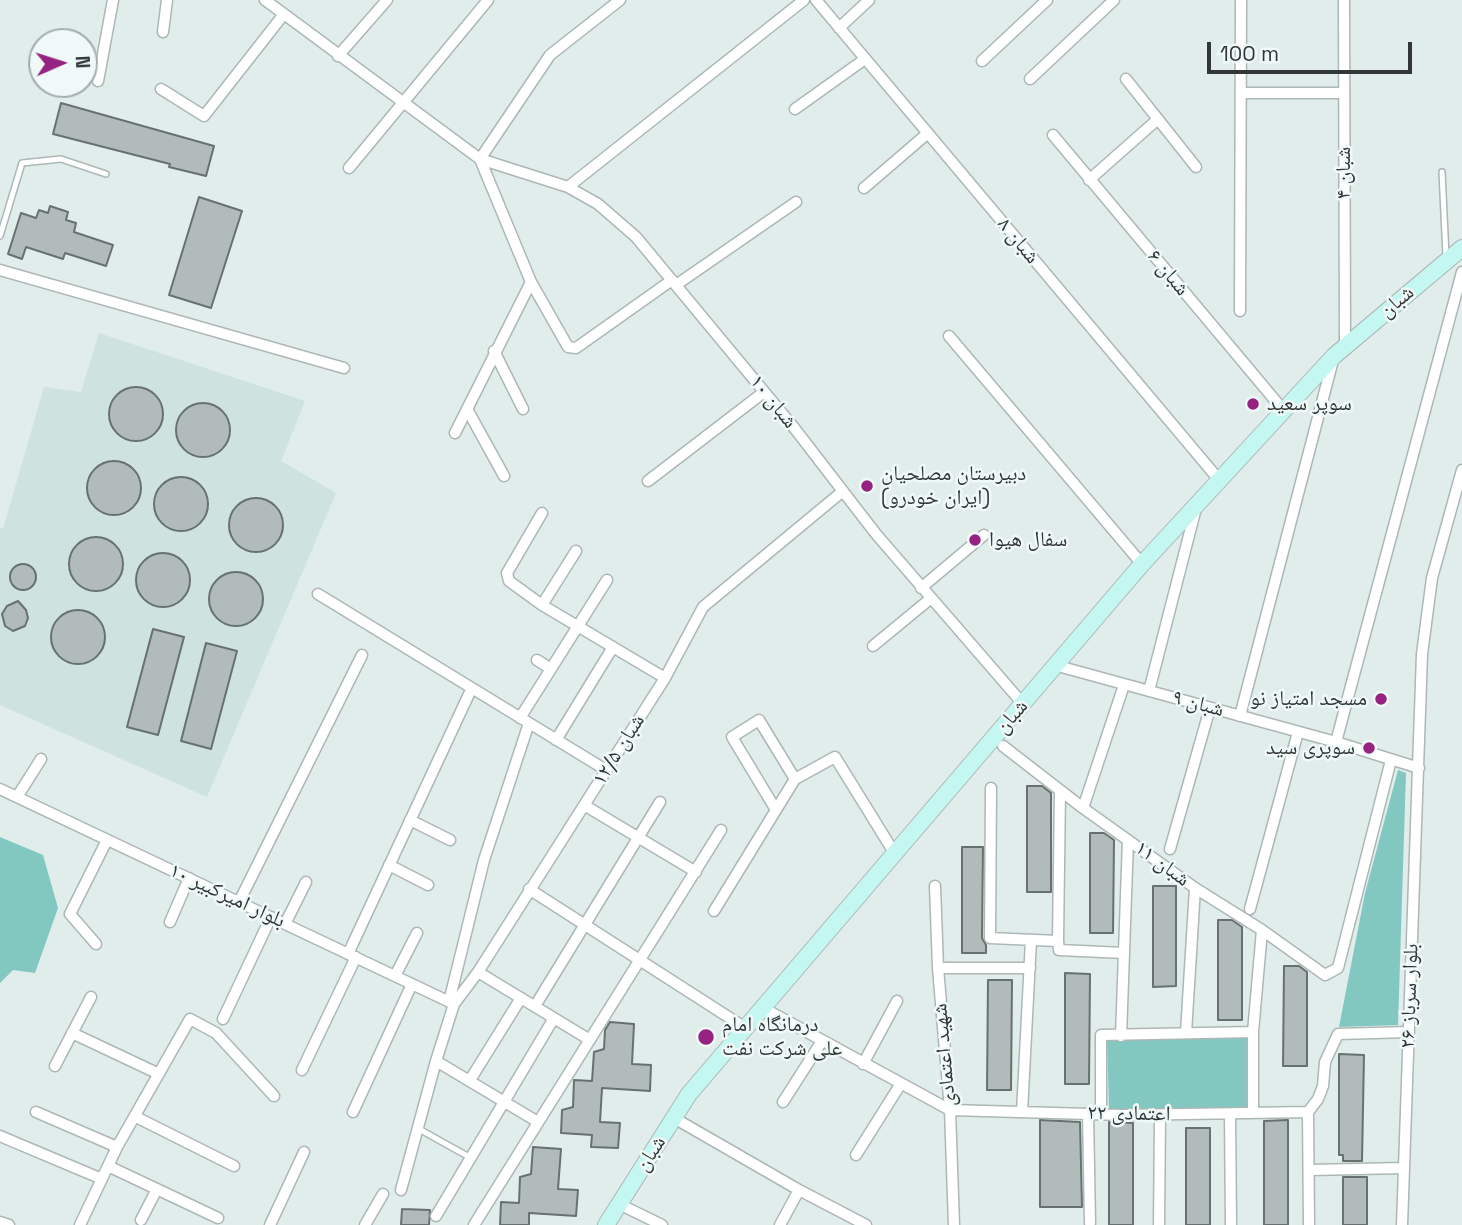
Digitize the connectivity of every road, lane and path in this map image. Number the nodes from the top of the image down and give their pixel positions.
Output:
1 (113, 0) edge
2 (167, 0) edge
3 (265, 0) edge
4 (387, 0) edge
5 (488, 0) edge
6 (620, 0) edge
7 (804, 0) edge
8 (816, 0) edge
9 (869, 0) edge
10 (1047, 0) edge
11 (1114, 0) edge
12 (1241, 0) edge
13 (1344, 0) edge
14 (284, 14) junction
15 (839, 28) junction
16 (163, 32) dead end
17 (338, 56) junction
18 (865, 58) junction
19 (982, 61) dead end
20 (1030, 79) dead end
21 (1126, 79) dead end
22 (98, 81) dead end
23 (162, 89) dead end
24 (1242, 93) junction
25 (1344, 93) junction
26 (401, 102) junction
27 (795, 109) dead end
28 (1158, 119) junction
29 (928, 133) junction
30 (1053, 135) dead end
31 (480, 159) junction
32 (349, 167) dead end
33 (1196, 167) dead end
34 (1442, 172) dead end
35 (106, 174) dead end
36 (1090, 180) junction
37 (568, 187) junction
38 (864, 188) dead end
39 (796, 202) dead end
40 (0, 236) edge
41 (1462, 248) edge
42 (1446, 262) junction
43 (0, 270) edge
44 (1462, 272) edge
45 (531, 282) junction
46 (674, 282) junction
47 (1240, 311) dead end
48 (949, 336) dead end
49 (494, 351) junction
50 (1340, 351) junction
51 (344, 368) dead end
52 (764, 392) junction
53 (467, 409) junction
54 (523, 409) dead end
55 (1284, 411) junction
56 (455, 433) dead end
57 (1462, 470) edge
58 (504, 476) dead end
59 (648, 481) dead end
60 (1220, 481) junction
61 (843, 491) junction
62 (1196, 508) junction
63 (542, 513) dead end
64 (984, 535) dead end
65 (576, 551) dead end
66 (1142, 564) junction
67 (607, 580) dead end
68 (921, 588) junction
69 (318, 594) dead end
70 (930, 599) junction
71 (542, 605) junction
72 (578, 627) junction
73 (873, 646) dead end
74 (613, 648) junction
75 (362, 655) dead end
76 (537, 660) dead end
77 (1058, 666) junction
78 (551, 669) junction
79 (665, 678) junction
80 (1124, 685) junction
81 (1149, 691) junction
82 (469, 694) dead end
83 (1023, 704) junction
84 (1210, 708) junction
85 (1240, 716) junction
86 (524, 720) junction
87 (1298, 732) junction
88 (556, 740) junction
89 (1336, 742) junction
90 (1003, 746) dead end
91 (41, 759) dead end
92 (1391, 760) junction
93 (1419, 768) junction
94 (606, 770) junction
95 (795, 779) junction
96 (991, 788) dead end
97 (0, 789) edge
98 (1059, 790) junction
99 (17, 797) junction
100 (660, 802) dead end
101 (584, 805) junction
102 (1083, 808) junction
103 (776, 810) junction
104 (410, 820) junction
105 (721, 830) dead end
106 (107, 839) junction
107 (450, 839) dead end
108 (638, 839) junction
109 (1128, 840) junction
110 (1170, 849) dead end
111 (895, 854) junction
112 (389, 865) junction
113 (696, 872) junction
114 (189, 878) junction
115 (306, 882) dead end
116 (428, 885) dead end
117 (935, 886) dead end
118 (1195, 888) junction
119 (529, 889) junction
120 (239, 902) junction
121 (1250, 909) dead end
122 (715, 911) dead end
123 (271, 917) junction
124 (170, 922) dead end
125 (585, 923) junction
126 (285, 924) junction
127 (1262, 930) junction
128 (417, 933) dead end
129 (1031, 940) junction
130 (1058, 941) junction
131 (96, 944) dead end
132 (1124, 953) junction
133 (352, 956) junction
134 (639, 959) junction
135 (938, 968) junction
136 (1030, 968) junction
137 (478, 972) junction
138 (395, 976) junction
139 (412, 984) junction
140 (91, 997) dead end
141 (521, 998) junction
142 (897, 1001) dead end
143 (452, 1003) junction
144 (535, 1006) junction
145 (763, 1007) junction
146 (554, 1018) junction
147 (223, 1019) dead end
148 (747, 1029) junction
149 (1253, 1032) junction
150 (1409, 1032) junction
151 (72, 1033) junction
152 (1186, 1033) junction
153 (1121, 1036) junction
154 (590, 1040) junction
155 (822, 1041) junction
156 (436, 1061) junction
157 (863, 1064) junction
158 (55, 1066) dead end
159 (302, 1070) dead end
160 (159, 1074) junction
161 (470, 1080) junction
162 (900, 1085) junction
163 (274, 1096) dead end
164 (506, 1102) junction
165 (783, 1102) dead end
166 (950, 1110) junction
167 (36, 1112) dead end
168 (353, 1112) dead end
169 (1022, 1112) junction
170 (1308, 1112) junction
171 (1088, 1113) junction
172 (1101, 1113) junction
173 (1253, 1113) junction
174 (1230, 1114) junction
175 (1160, 1115) junction
176 (136, 1117) junction
177 (674, 1118) junction
178 (538, 1122) junction
179 (418, 1128) junction
180 (0, 1136) edge
181 (117, 1147) junction
182 (304, 1152) dead end
183 (856, 1155) dead end
184 (471, 1158) junction
185 (108, 1166) junction
186 (234, 1166) dead end
187 (1404, 1168) junction
188 (1310, 1170) junction
189 (102, 1178) junction
190 (157, 1189) junction
191 (401, 1190) dead end
192 (799, 1190) junction
193 (383, 1194) dead end
194 (619, 1203) junction
195 (436, 1216) dead end
196 (218, 1218) dead end
197 (141, 1220) dead end
198 (0, 1222) edge
199 (860, 1223) edge
200 (1090, 1223) dead end
201 (9, 1225) edge
202 (80, 1225) edge
203 (270, 1225) edge
204 (365, 1225) edge
205 (474, 1225) edge
206 (606, 1225) edge
207 (662, 1225) edge
208 (780, 1225) edge
209 (954, 1225) edge
210 (1159, 1225) edge
211 (1231, 1225) edge
212 (1309, 1225) edge
213 (1402, 1225) edge

1 - 22 street
2 - 16 street
3 - 14 street
4 - 17 street
5 - 26 street
6 - 31 street
7 - 37 street
8 - 15 street, ۸ شبان
9 - 15 street
10 - 19 street
11 - 20 street
12 - 24 street
13 - 25 street, ۴ شبان
14 - 17 street
14 - 23 street
15 - 18 street, ۸ شبان
17 - 26 street
18 - 27 street
18 - 29 street, ۸ شبان
21 - 28 street
24 - 25 street
24 - 47 street
25 - 50 street, ۴ شبان
26 - 31 street
26 - 32 street
28 - 33 street
28 - 36 street
29 - 38 street
29 - 60 street, ۸ شبان
30 - 36 street, ۶ شبان
31 - 37 street, ۱۰ شبان
31 - 45 street
34 - 42 lane
35 - 40 lane
36 - 55 street, ۶ شبان
37 - 46 street, ۱۰ شبان
39 - 46 street
41 - 42 street, شبان
42 - 50 street, شبان
43 - 51 street
44 - 89 street
45 - 46 street
45 - 49 street
46 - 52 street, ۱۰ شبان
48 - 66 street
49 - 53 street
49 - 54 street
50 - 55 street, شبان
50 - 85 street, ۴ شبان
52 - 59 street
52 - 61 street, ۱۰ شبان
53 - 56 street
53 - 58 street
55 - 60 street, شبان
57 - 93 street, ۲۶ بلوار سرباز
60 - 62 street, شبان
61 - 68 street, ۱۰ شبان
61 - 79 street, ۱۲/۵ شبان
62 - 66 street, شبان
62 - 81 street
63 - 71 street
64 - 68 street
65 - 71 street
66 - 77 street, شبان
67 - 72 street
68 - 70 street, ۱۰ شبان
69 - 86 street
70 - 73 street
70 - 83 street, ۱۰ شبان
71 - 72 street
72 - 74 street
72 - 78 street
74 - 79 street
74 - 88 street
75 - 120 street
76 - 78 street
77 - 80 street, ۹ شبان
77 - 83 street, شبان
78 - 86 street
79 - 94 street, ۱۲/۵ شبان
80 - 81 street, ۹ شبان
80 - 102 street
81 - 84 street, ۹ شبان
82 - 104 street
83 - 111 street, شبان
84 - 85 street, ۹ شبان
84 - 110 street
85 - 87 street, ۹ شبان
86 - 88 street
86 - 143 street
87 - 89 street, ۹ شبان
87 - 121 street
88 - 94 street
89 - 92 street, ۹ شبان
90 - 98 street, ۱۱ شبان
91 - 99 street
92 - 93 street, ۹ شبان
92 - 127 street, ۱۱ شبان
93 - 150 street, ۲۶ بلوار سرباز
94 - 101 street, ۱۲/۵ شبان
95 - 103 street
95 - 103 street
95 - 111 street
96 - 129 street
97 - 99 street, ۱۰ بلوار امیرکبیر
98 - 102 street, ۱۱ شبان
98 - 130 street
99 - 106 street, ۱۰ بلوار امیرکبیر
100 - 108 street
101 - 108 street
101 - 119 street, ۱۲/۵ شبان
102 - 109 street, ۱۱ شبان
103 - 122 street
104 - 107 street
104 - 112 street
105 - 113 street
106 - 114 street, ۱۰ بلوار امیرکبیر
106 - 131 street
108 - 113 street
108 - 125 street
109 - 118 street, ۱۱ شبان
109 - 132 street
111 - 145 street, شبان
112 - 116 street
112 - 133 street
113 - 134 street
114 - 120 street, ۱۰ بلوار امیرکبیر
114 - 124 street
115 - 126 street
117 - 135 street, شهید اعتمادی
118 - 127 street, ۱۱ شبان
118 - 152 street
119 - 125 street
119 - 137 street, ۱۲/۵ شبان
120 - 123 street, ۱۰ بلوار امیرکبیر
123 - 126 street, ۱۰ بلوار امیرکبیر
123 - 147 street
125 - 134 street
125 - 144 street
126 - 133 street, ۱۰ بلوار امیرکبیر
127 - 149 street
128 - 138 street
129 - 130 street
129 - 136 street
130 - 132 street
132 - 153 street
133 - 138 street, ۱۰ بلوار امیرکبیر
133 - 159 street
134 - 148 street
134 - 154 street
135 - 136 street
135 - 166 street, شهید اعتمادی
136 - 169 street
137 - 141 street
137 - 143 street, ۱۲/۵ شبان
138 - 139 street, ۱۰ بلوار امیرکبیر
139 - 143 street, ۱۰ بلوار امیرکبیر
139 - 168 street
140 - 151 street
141 - 144 street
141 - 161 street
142 - 157 street
143 - 156 street
144 - 146 street
145 - 148 street, شبان
145 - 155 street
146 - 154 street
146 - 164 street
148 - 177 street, شبان
149 - 152 street
149 - 173 street
150 - 170 street
150 - 187 street, ۲۶ بلوار سرباز
151 - 158 street
151 - 160 street
152 - 153 street
153 - 172 street
154 - 178 street
155 - 157 street
155 - 165 street
156 - 161 street
156 - 179 street
157 - 162 street
160 - 163 street
160 - 176 street
161 - 164 street
162 - 166 street
162 - 183 street
164 - 178 street
164 - 184 street
166 - 169 street, ۲۲ اعتمادی
166 - 209 street, شهید اعتمادی
167 - 181 street
169 - 171 street, ۲۲ اعتمادی
170 - 173 street, ۲۲ اعتمادی
170 - 188 street
171 - 172 street, ۲۲ اعتمادی
171 - 200 street
172 - 175 street, ۲۲ اعتمادی
173 - 174 street, ۲۲ اعتمادی
174 - 175 street, ۲۲ اعتمادی
174 - 211 street
175 - 210 street
176 - 181 street
176 - 186 street
177 - 192 street
177 - 194 street, شبان
178 - 205 street
179 - 184 lane
179 - 191 street
180 - 189 street
181 - 185 street
182 - 203 street
184 - 195 street
185 - 189 street
185 - 190 street
187 - 188 street
187 - 213 street, ۲۶ بلوار سرباز
188 - 212 street
189 - 202 street
190 - 196 street
190 - 197 street
192 - 199 street
192 - 208 street
193 - 204 street
194 - 206 street, شبان
194 - 207 street
198 - 201 street

